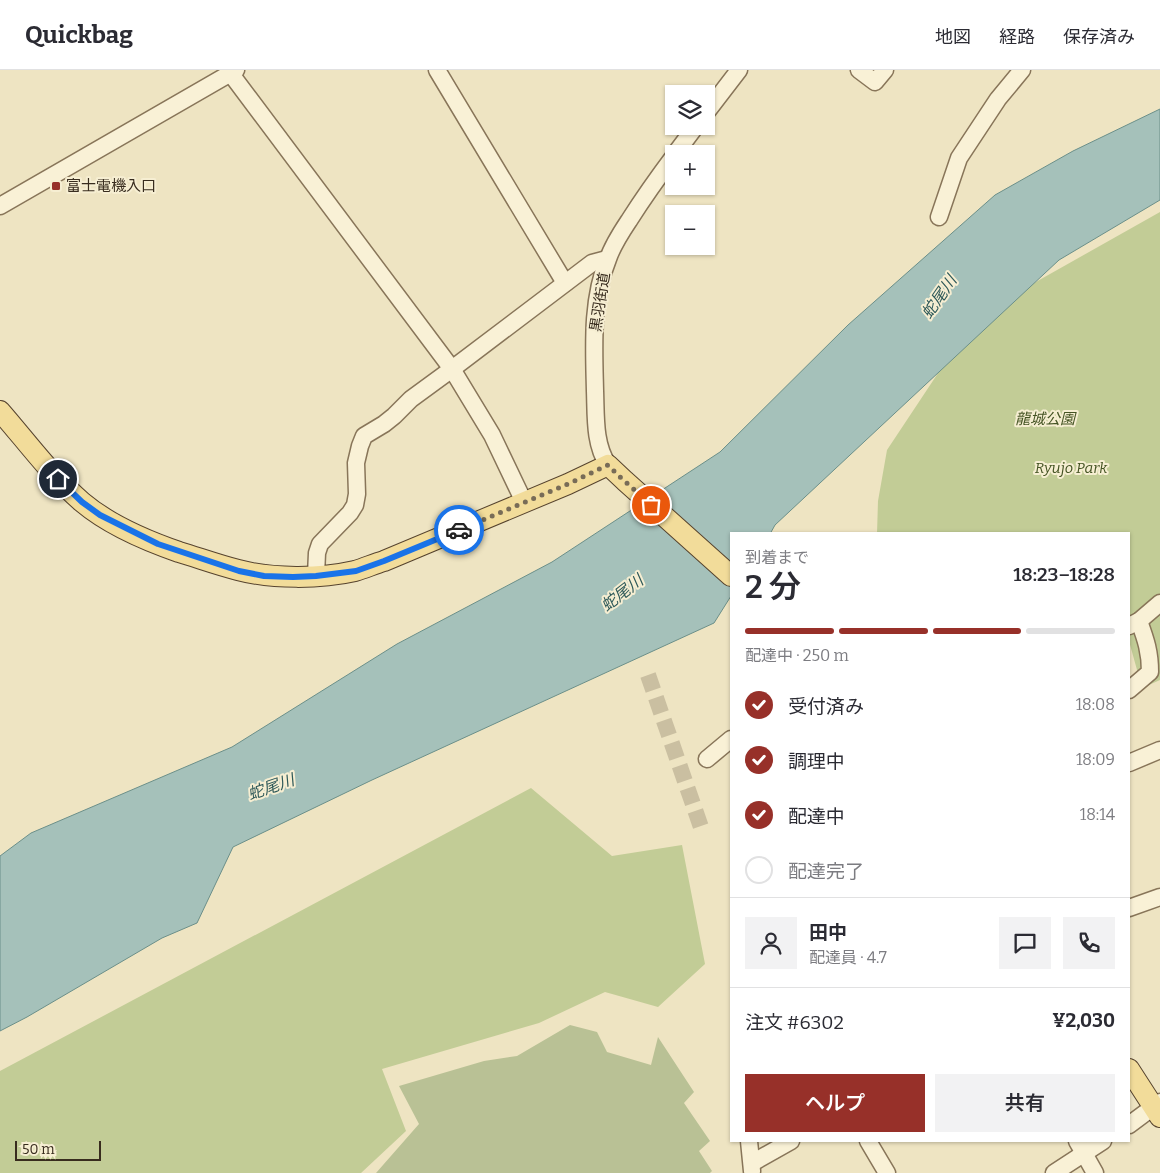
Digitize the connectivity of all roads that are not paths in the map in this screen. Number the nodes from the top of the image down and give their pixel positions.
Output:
1 (438, 70) edge
2 (740, 70) edge
3 (860, 70) edge
4 (885, 70) edge
5 (1022, 70) edge
6 (232, 71) edge
7 (715, 102) edge
8 (689, 135) edge
9 (682, 145) edge
10 (665, 167) edge
11 (0, 206) edge
12 (939, 217) dead end
13 (607, 259) junction
14 (564, 284) junction
15 (452, 369) junction
16 (0, 411) edge
17 (608, 465) junction
18 (524, 502) junction
19 (730, 575) edge
20 (316, 576) junction
21 (1160, 602) edge
22 (1134, 624) edge
23 (1130, 689) edge
24 (730, 739) edge
25 (1160, 750) edge
26 (708, 759) dead end
27 (1130, 763) edge
28 (1160, 897) edge
29 (1130, 908) edge
30 (1130, 1071) edge
31 (1158, 1109) edge
32 (1130, 1124) edge
33 (749, 1142) edge
34 (790, 1142) edge
35 (869, 1142) edge
36 (1099, 1142) edge
37 (1081, 1147) edge
38 (752, 1168) edge
39 (887, 1173) edge
40 (1054, 1173) edge
41 (1095, 1173) edge

1 - 14 street
2 - 7 street
3 - 4 street
5 - 12 street
6 - 11 street
6 - 15 street
8 - 9 street, 黒羽街道
10 - 13 street, 黒羽街道
13 - 14 street
13 - 17 street, 黒羽街道
14 - 15 street
15 - 18 street
15 - 20 street
16 - 20 main road
17 - 18 main road
17 - 19 main road
18 - 20 main road
21 - 22 street
22 - 23 street
24 - 26 street
25 - 27 street
28 - 29 street
30 - 31 main road
31 - 32 street
33 - 38 street
34 - 38 street
35 - 39 street
36 - 37 street
37 - 40 street
37 - 41 street

